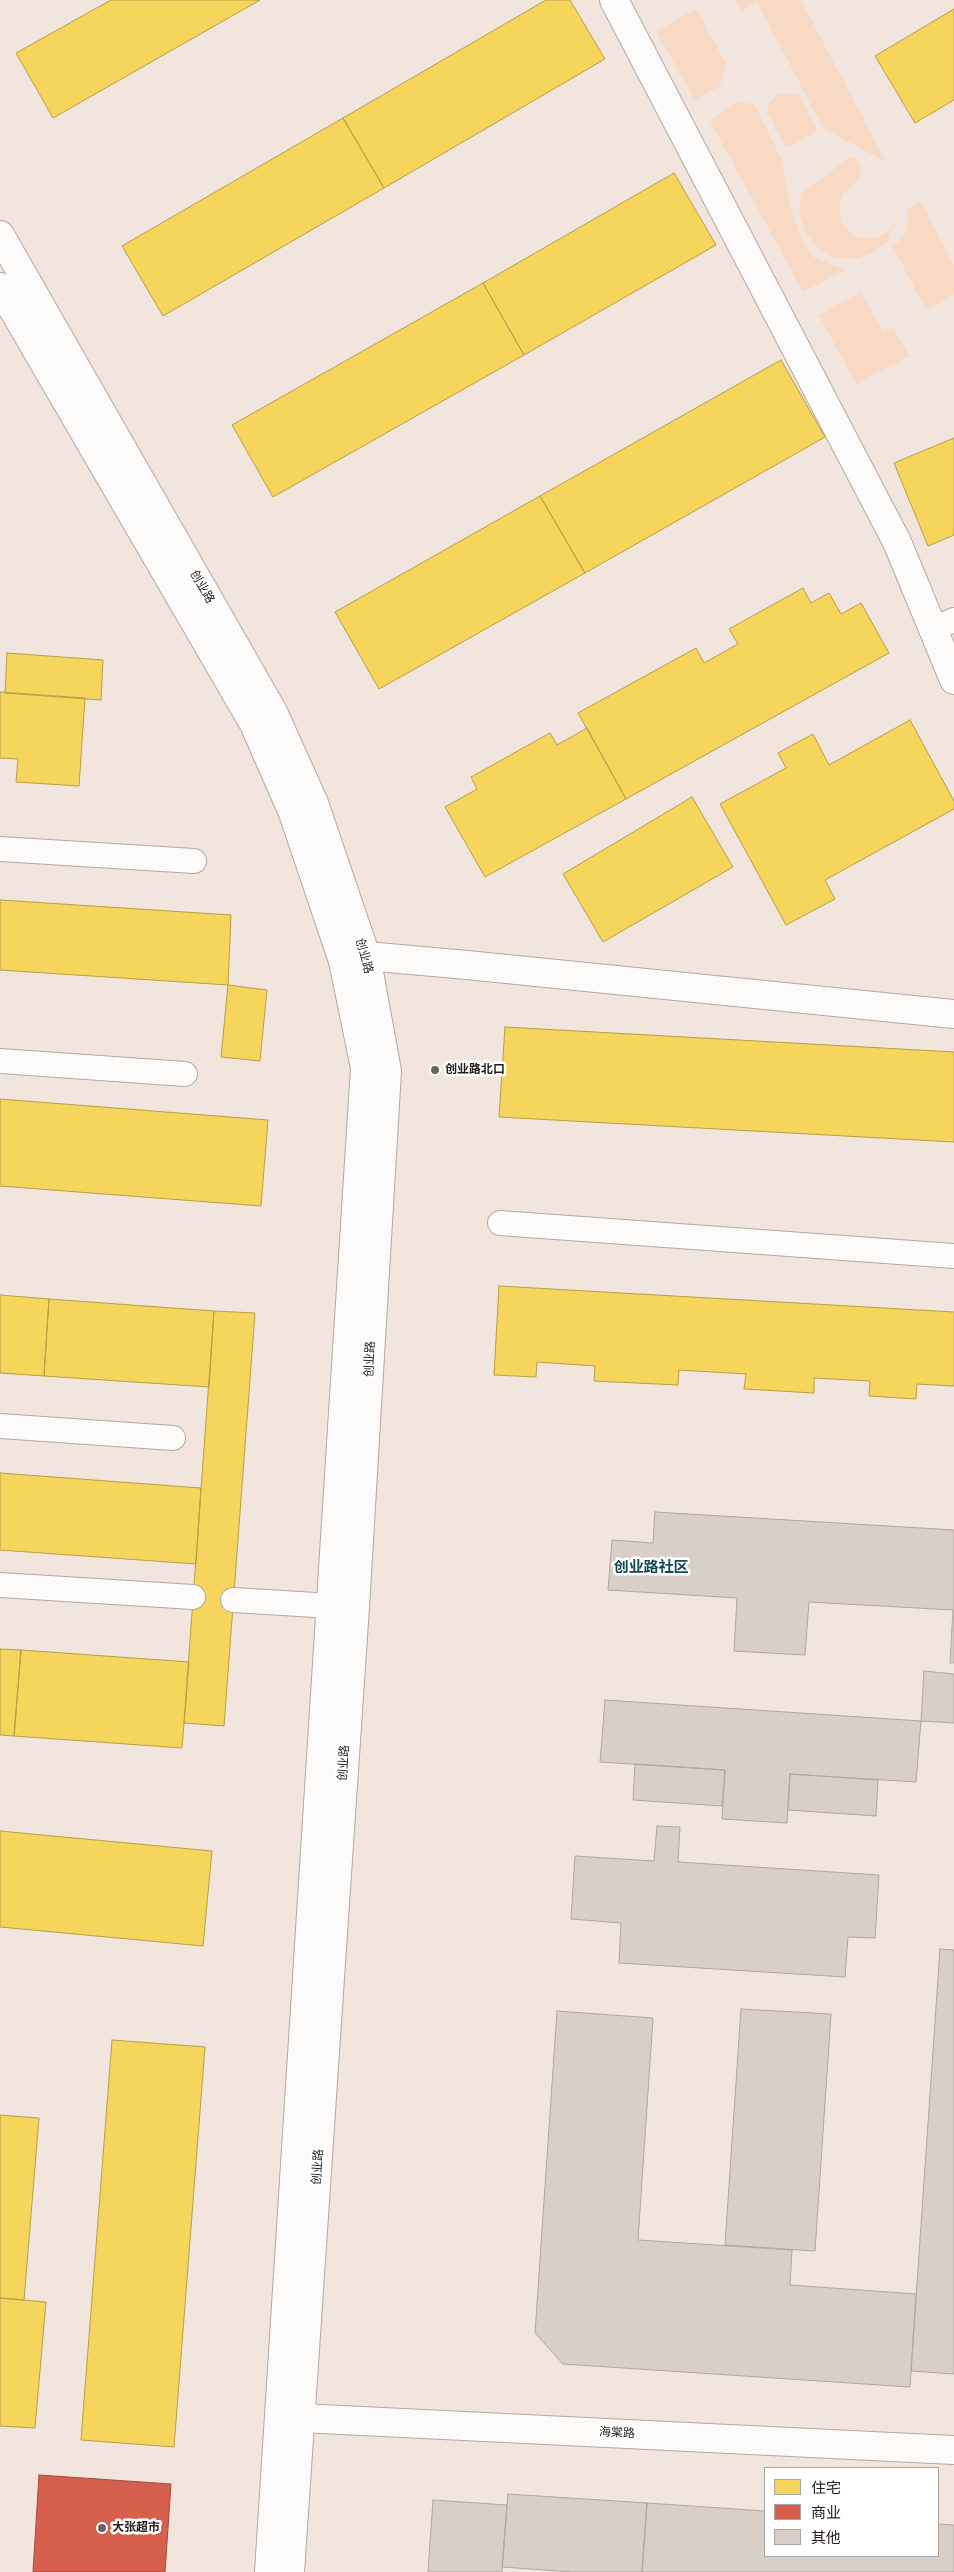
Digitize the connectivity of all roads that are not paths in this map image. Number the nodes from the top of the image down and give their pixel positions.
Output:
1 (614, 0) edge
2 (0, 235) edge
3 (0, 287) edge
4 (943, 624) edge
5 (954, 680) edge
6 (0, 849) edge
7 (194, 861) dead end
8 (355, 959) junction
9 (954, 1014) edge
10 (0, 1061) edge
11 (185, 1074) dead end
12 (500, 1223) dead end
13 (954, 1256) edge
14 (0, 1426) edge
15 (173, 1438) dead end
16 (0, 1585) edge
17 (193, 1597) dead end
18 (233, 1600) dead end
19 (342, 1607) junction
20 (291, 2417) junction
21 (954, 2450) edge
22 (269, 2572) edge
23 (290, 2572) edge

1 - 4 street
2 - 8 street, 创业路
3 - 8 street, 创业路
4 - 5 street
6 - 7 lane
8 - 9 street
8 - 19 street, 创业路
10 - 11 lane
12 - 13 lane
14 - 15 lane
16 - 17 lane
18 - 19 lane
19 - 20 street, 创业路
20 - 21 street, 海棠路
20 - 22 street, 创业路
20 - 23 street, 创业路

